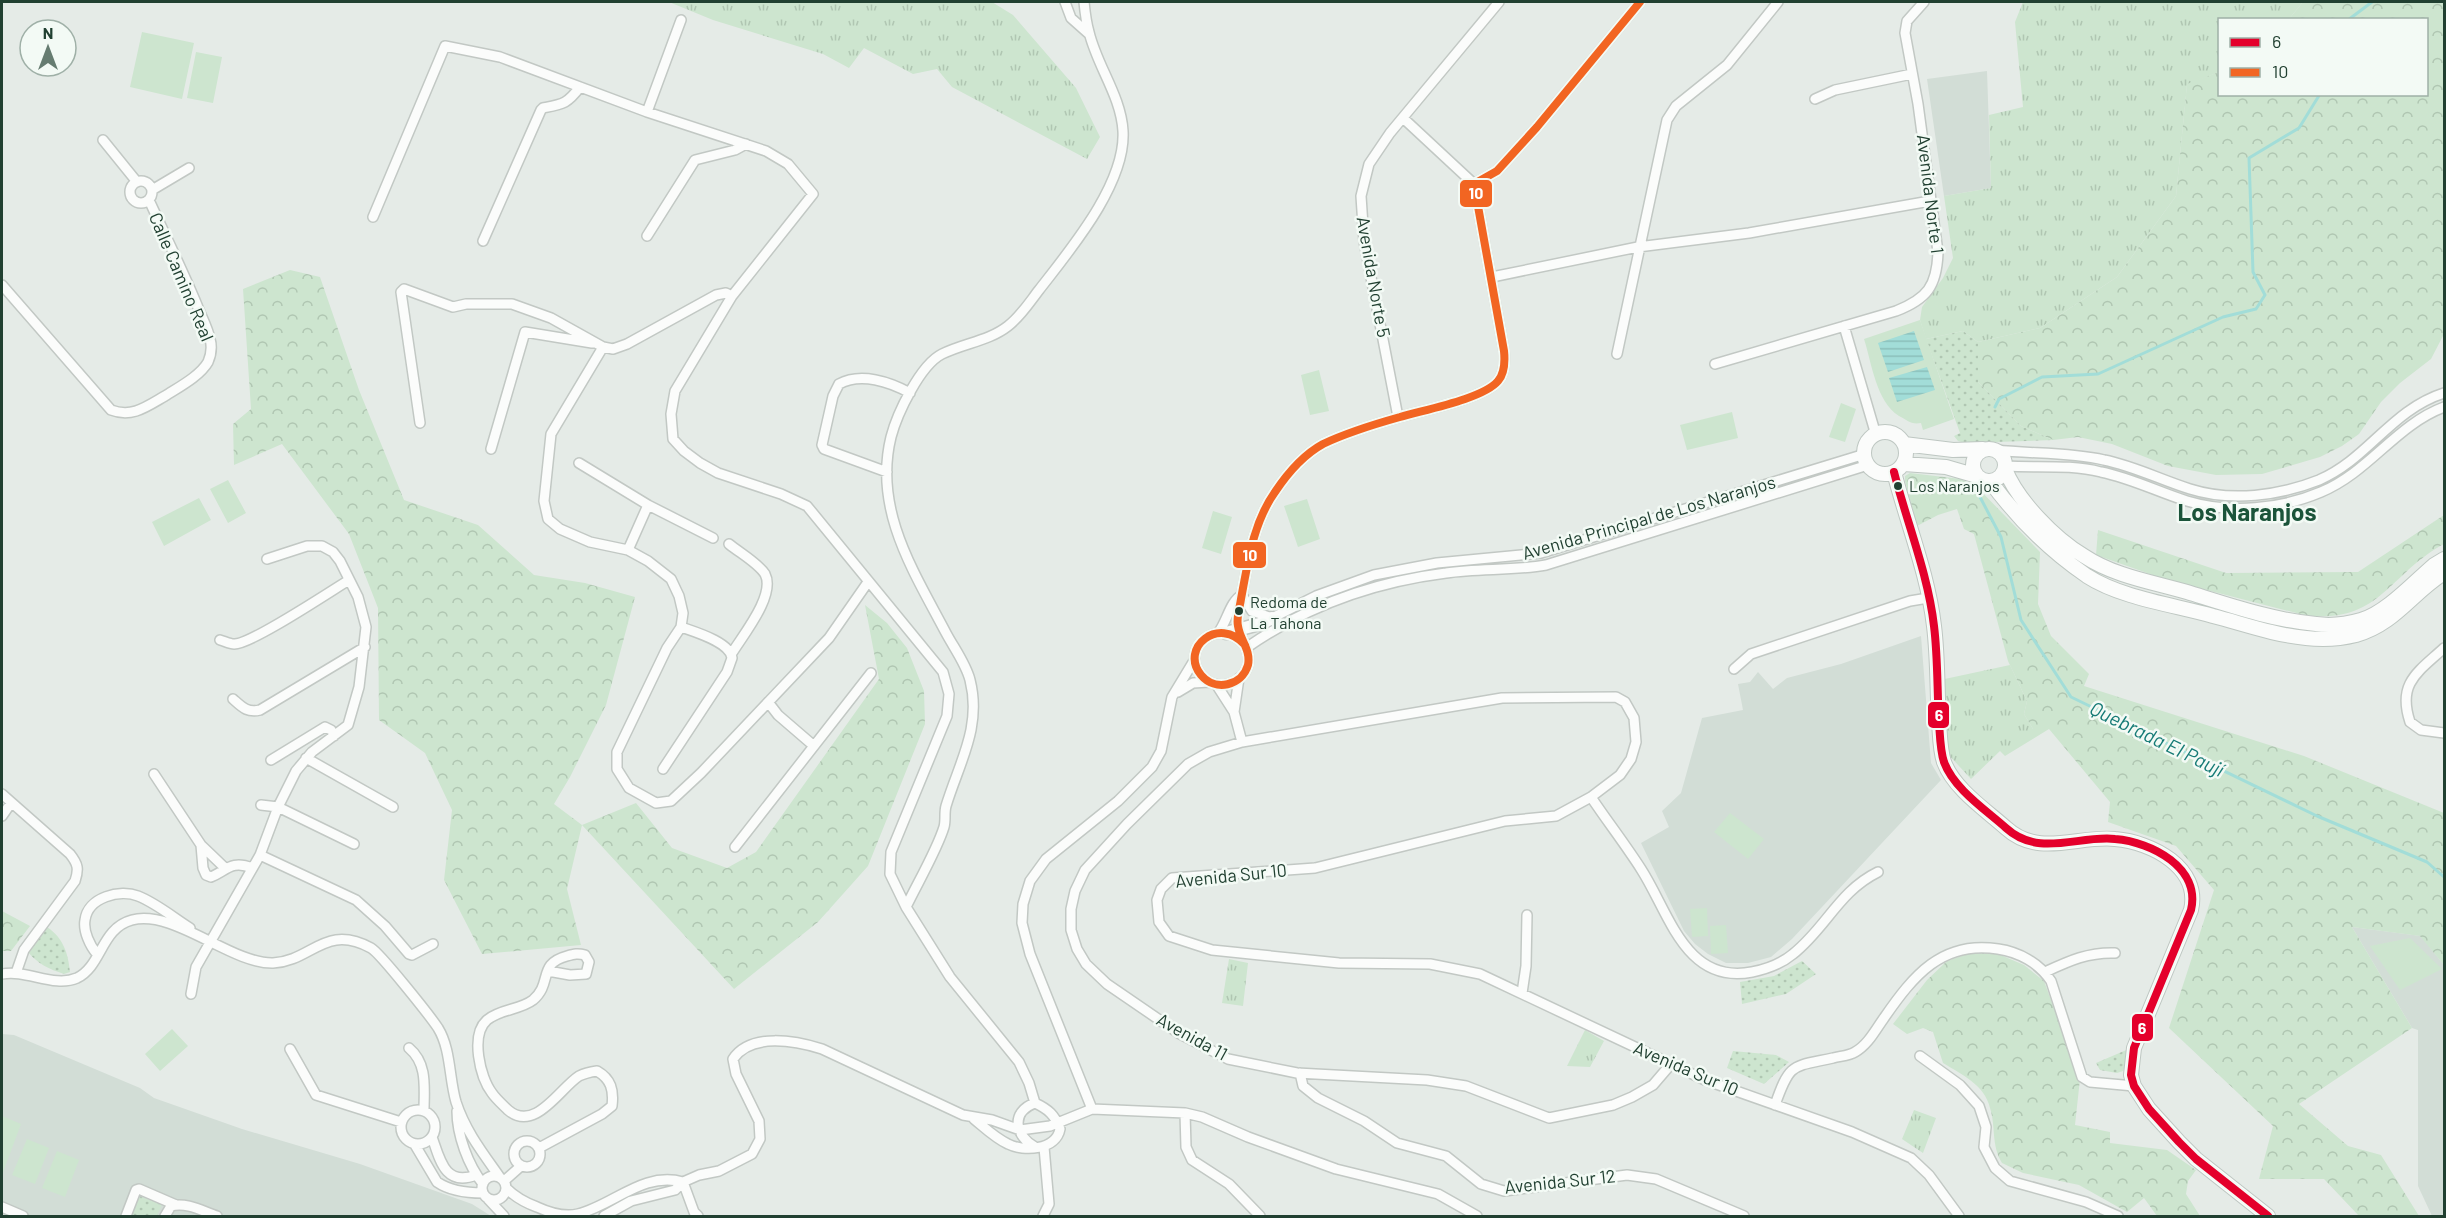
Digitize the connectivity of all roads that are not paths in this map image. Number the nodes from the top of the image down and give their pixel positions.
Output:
1 (1065, 2) edge
2 (1084, 2) edge
3 (1498, 2) edge
4 (1640, 2) edge
5 (1778, 2) edge
6 (1924, 2) edge
7 (681, 20) dead end
8 (1089, 34) junction
9 (1912, 74) junction
10 (580, 87) junction
11 (1815, 99) dead end
12 (647, 112) junction
13 (1403, 118) junction
14 (103, 140) dead end
15 (746, 144) junction
16 (189, 168) dead end
17 (136, 182) junction
18 (1474, 184) junction
19 (152, 190) junction
20 (149, 200) junction
21 (1930, 201) junction
22 (374, 217) dead end
23 (647, 236) dead end
24 (483, 242) dead end
25 (1638, 247) junction
26 (1492, 277) junction
27 (2, 285) edge
28 (732, 296) junction
29 (1844, 326) junction
30 (599, 345) junction
31 (1617, 354) dead end
32 (1714, 364) dead end
33 (910, 393) junction
34 (2445, 393) edge
35 (2445, 407) edge
36 (1398, 417) junction
37 (420, 423) dead end
38 (1876, 435) junction
39 (1904, 444) junction
40 (491, 449) dead end
41 (1989, 449) junction
42 (1866, 460) junction
43 (579, 463) dead end
44 (2006, 467) junction
45 (1899, 468) junction
46 (887, 472) junction
47 (1984, 478) junction
48 (648, 505) junction
49 (713, 538) dead end
50 (729, 544) dead end
51 (628, 550) junction
52 (267, 559) dead end
53 (2445, 559) edge
54 (2445, 573) edge
55 (349, 580) junction
56 (868, 582) junction
57 (1242, 594) junction
58 (1928, 598) junction
59 (1272, 618) junction
60 (681, 627) junction
61 (1239, 630) junction
62 (1222, 633) junction
63 (220, 640) dead end
64 (1246, 646) junction
65 (365, 647) junction
66 (2445, 648) edge
67 (732, 653) junction
68 (1196, 656) junction
69 (1734, 669) dead end
70 (871, 673) dead end
71 (1239, 678) junction
72 (1213, 683) junction
73 (1172, 697) junction
74 (233, 699) dead end
75 (768, 702) junction
76 (1233, 712) junction
77 (2445, 733) edge
78 (334, 736) junction
79 (1242, 742) junction
80 (814, 746) junction
81 (306, 758) junction
82 (271, 760) dead end
83 (663, 769) dead end
84 (154, 774) dead end
85 (2, 794) edge
86 (1591, 798) junction
87 (11, 803) junction
88 (261, 805) dead end
89 (278, 807) junction
90 (393, 807) dead end
91 (2, 816) edge
92 (354, 844) dead end
93 (201, 845) junction
94 (735, 847) dead end
95 (260, 855) junction
96 (225, 867) junction
97 (252, 868) junction
98 (1878, 872) dead end
99 (906, 907) junction
100 (1527, 915) dead end
101 (208, 940) junction
102 (432, 944) dead end
103 (2115, 953) dead end
104 (97, 954) junction
105 (548, 971) dead end
106 (2045, 972) junction
107 (16, 973) junction
108 (2, 974) edge
109 (1522, 993) junction
110 (191, 994) dead end
111 (409, 1048) dead end
112 (290, 1049) dead end
113 (1920, 1056) dead end
114 (1671, 1064) junction
115 (1300, 1073) junction
116 (2134, 1086) junction
117 (456, 1103) junction
118 (1035, 1103) junction
119 (1775, 1105) junction
120 (1092, 1109) junction
121 (424, 1111) junction
122 (1185, 1113) junction
123 (972, 1118) junction
124 (401, 1122) junction
125 (1058, 1122) junction
126 (1020, 1130) junction
127 (432, 1137) junction
128 (415, 1145) junction
129 (1040, 1147) junction
130 (539, 1148) junction
131 (521, 1166) junction
132 (476, 1175) junction
133 (503, 1182) junction
134 (683, 1182) junction
135 (484, 1192) junction
136 (176, 1205) junction
137 (2, 1207) edge
138 (23, 1216) edge
139 (126, 1216) edge
140 (165, 1216) edge
141 (217, 1216) edge
142 (504, 1216) edge
143 (604, 1216) edge
144 (698, 1216) edge
145 (1043, 1216) edge
146 (1260, 1216) edge
147 (1477, 1216) edge
148 (1744, 1216) edge
149 (1959, 1216) edge
150 (2118, 1216) edge
151 (2268, 1216) edge

1 - 8 street
2 - 8 street
3 - 13 street, Avenida Norte 5
4 - 18 street
5 - 25 street
6 - 9 street, Avenida Norte 1
7 - 12 street
8 - 33 street
9 - 11 street
9 - 21 street, Avenida Norte 1
10 - 12 street
10 - 22 street
10 - 24 street
12 - 15 street
13 - 18 street
13 - 36 street, Avenida Norte 5
14 - 17 street
15 - 23 street
15 - 28 street
16 - 19 street, Calle Camino Real
17 - 19 street, Calle Camino Real
17 - 20 street, Calle Camino Real
18 - 26 street
19 - 20 street, Calle Camino Real
20 - 27 street, Calle Camino Real
21 - 25 street
21 - 29 street, Avenida Norte 1
25 - 26 street
25 - 31 street
26 - 36 street
28 - 30 street
28 - 56 street
29 - 32 street, Avenida Norte 1
29 - 38 street
30 - 37 street
30 - 40 street
30 - 51 street
33 - 46 street
33 - 46 street
34 - 41 street
35 - 44 street
36 - 57 street
38 - 39 main road
38 - 42 main road
39 - 41 main road
39 - 45 main road
41 - 44 main road
41 - 47 main road
42 - 45 main road
42 - 59 street, Avenida Principal de Los Naranjos
42 - 64 street, Avenida Principal de Los Naranjos
43 - 48 street
44 - 47 main road
44 - 53 main road
45 - 47 main road
45 - 58 main road
46 - 99 street
47 - 54 main road
48 - 49 street
48 - 51 street
50 - 67 street
51 - 60 street
52 - 55 street
55 - 63 street
55 - 65 street
56 - 75 street
56 - 99 street
57 - 59 street
57 - 61 street
57 - 62 street
58 - 69 street
58 - 116 main road
59 - 61 street, Avenida Principal de Los Naranjos
60 - 67 street
60 - 75 street
61 - 62 street, Avenida Principal de Los Naranjos
61 - 64 street
62 - 64 street
62 - 68 street
64 - 71 street
65 - 74 street
65 - 78 street
66 - 77 street
67 - 83 street
68 - 72 street
68 - 73 street
70 - 80 street
71 - 72 street
71 - 76 street
72 - 73 street
72 - 76 street
73 - 120 street
75 - 80 street
76 - 79 street
78 - 81 street
78 - 82 street
79 - 86 street, Avenida Sur 10
79 - 115 street, Avenida 11
80 - 94 street
81 - 89 street
81 - 90 street
84 - 93 street
85 - 87 street
86 - 98 street
86 - 109 street, Avenida Sur 10
87 - 91 street
87 - 107 street
88 - 89 street
89 - 92 street
89 - 95 street
93 - 96 street
93 - 96 street
95 - 97 street
95 - 102 street
96 - 97 street
97 - 101 street
99 - 118 street
100 - 109 street
101 - 104 street
101 - 104 street
101 - 110 street
101 - 117 street
103 - 106 street
104 - 107 street
105 - 130 street
106 - 116 street
106 - 119 street
107 - 108 street
109 - 114 street, Avenida Sur 10
111 - 121 street
112 - 124 street
113 - 150 street
114 - 115 street, Avenida 11
114 - 119 street, Avenida Sur 10
115 - 148 street, Avenida Sur 12
116 - 151 main road
117 - 132 street
117 - 133 street
118 - 125 street
118 - 126 street
119 - 149 street, Avenida Sur 10
120 - 122 street
120 - 125 street
121 - 124 street
121 - 127 street
122 - 146 street
122 - 147 street
123 - 126 street
123 - 129 street
123 - 134 street
124 - 128 street
125 - 126 street
125 - 129 street
126 - 129 street
127 - 128 street
127 - 132 street
128 - 135 street
129 - 145 street
130 - 131 street
130 - 131 street
131 - 133 street
132 - 135 street
133 - 134 street
133 - 135 street
133 - 135 street
134 - 143 street
134 - 144 street
135 - 142 street
136 - 139 street
136 - 140 street
136 - 141 street
137 - 138 street

